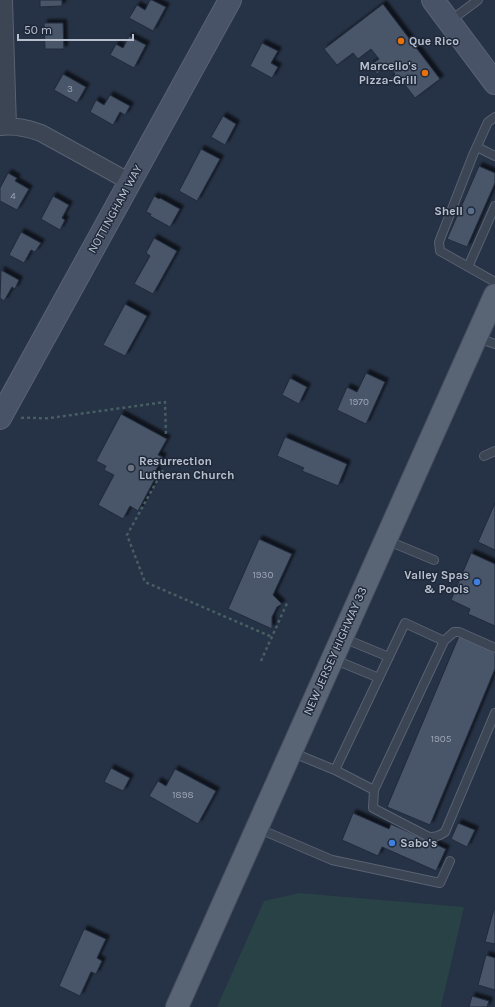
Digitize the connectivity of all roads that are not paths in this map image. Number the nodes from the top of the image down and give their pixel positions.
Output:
1 (4, 0) edge
2 (230, 0) edge
3 (433, 0) edge
4 (478, 0) edge
5 (450, 22) junction
6 (495, 83) edge
7 (495, 117) edge
8 (4, 127) edge
9 (477, 147) junction
10 (495, 156) edge
11 (130, 182) junction
12 (495, 206) edge
13 (468, 267) junction
14 (495, 282) edge
15 (495, 295) edge
16 (485, 341) edge
17 (11, 418) edge
18 (495, 451) edge
19 (484, 456) dead end
20 (385, 540) junction
21 (434, 560) dead end
22 (341, 638) junction
23 (444, 641) junction
24 (495, 648) edge
25 (389, 657) junction
26 (332, 658) junction
27 (379, 678) junction
28 (495, 713) edge
29 (290, 752) junction
30 (335, 770) junction
31 (374, 790) junction
32 (256, 827) junction
33 (450, 861) dead end
34 (177, 1007) edge

1 - 8 street
2 - 11 street, NOTTINGHAM WAY
3 - 5 street
4 - 5 lane
5 - 6 street
7 - 9 lane
8 - 11 street
9 - 10 lane
9 - 13 lane
11 - 17 street, NOTTINGHAM WAY
12 - 13 lane
13 - 14 lane
15 - 16 main road, NEW JERSEY HIGHWAY 33
16 - 20 main road, NEW JERSEY HIGHWAY 33
18 - 19 lane
20 - 21 lane
20 - 22 main road, NEW JERSEY HIGHWAY 33
22 - 25 lane
22 - 26 main road, NEW JERSEY HIGHWAY 33
23 - 24 lane
23 - 25 lane
23 - 31 lane
25 - 27 lane
26 - 27 lane
26 - 29 main road, NEW JERSEY HIGHWAY 33
27 - 30 lane
28 - 31 lane
29 - 30 lane
29 - 32 main road, NEW JERSEY HIGHWAY 33
30 - 31 lane
32 - 33 lane
32 - 34 main road, NEW JERSEY HIGHWAY 33

